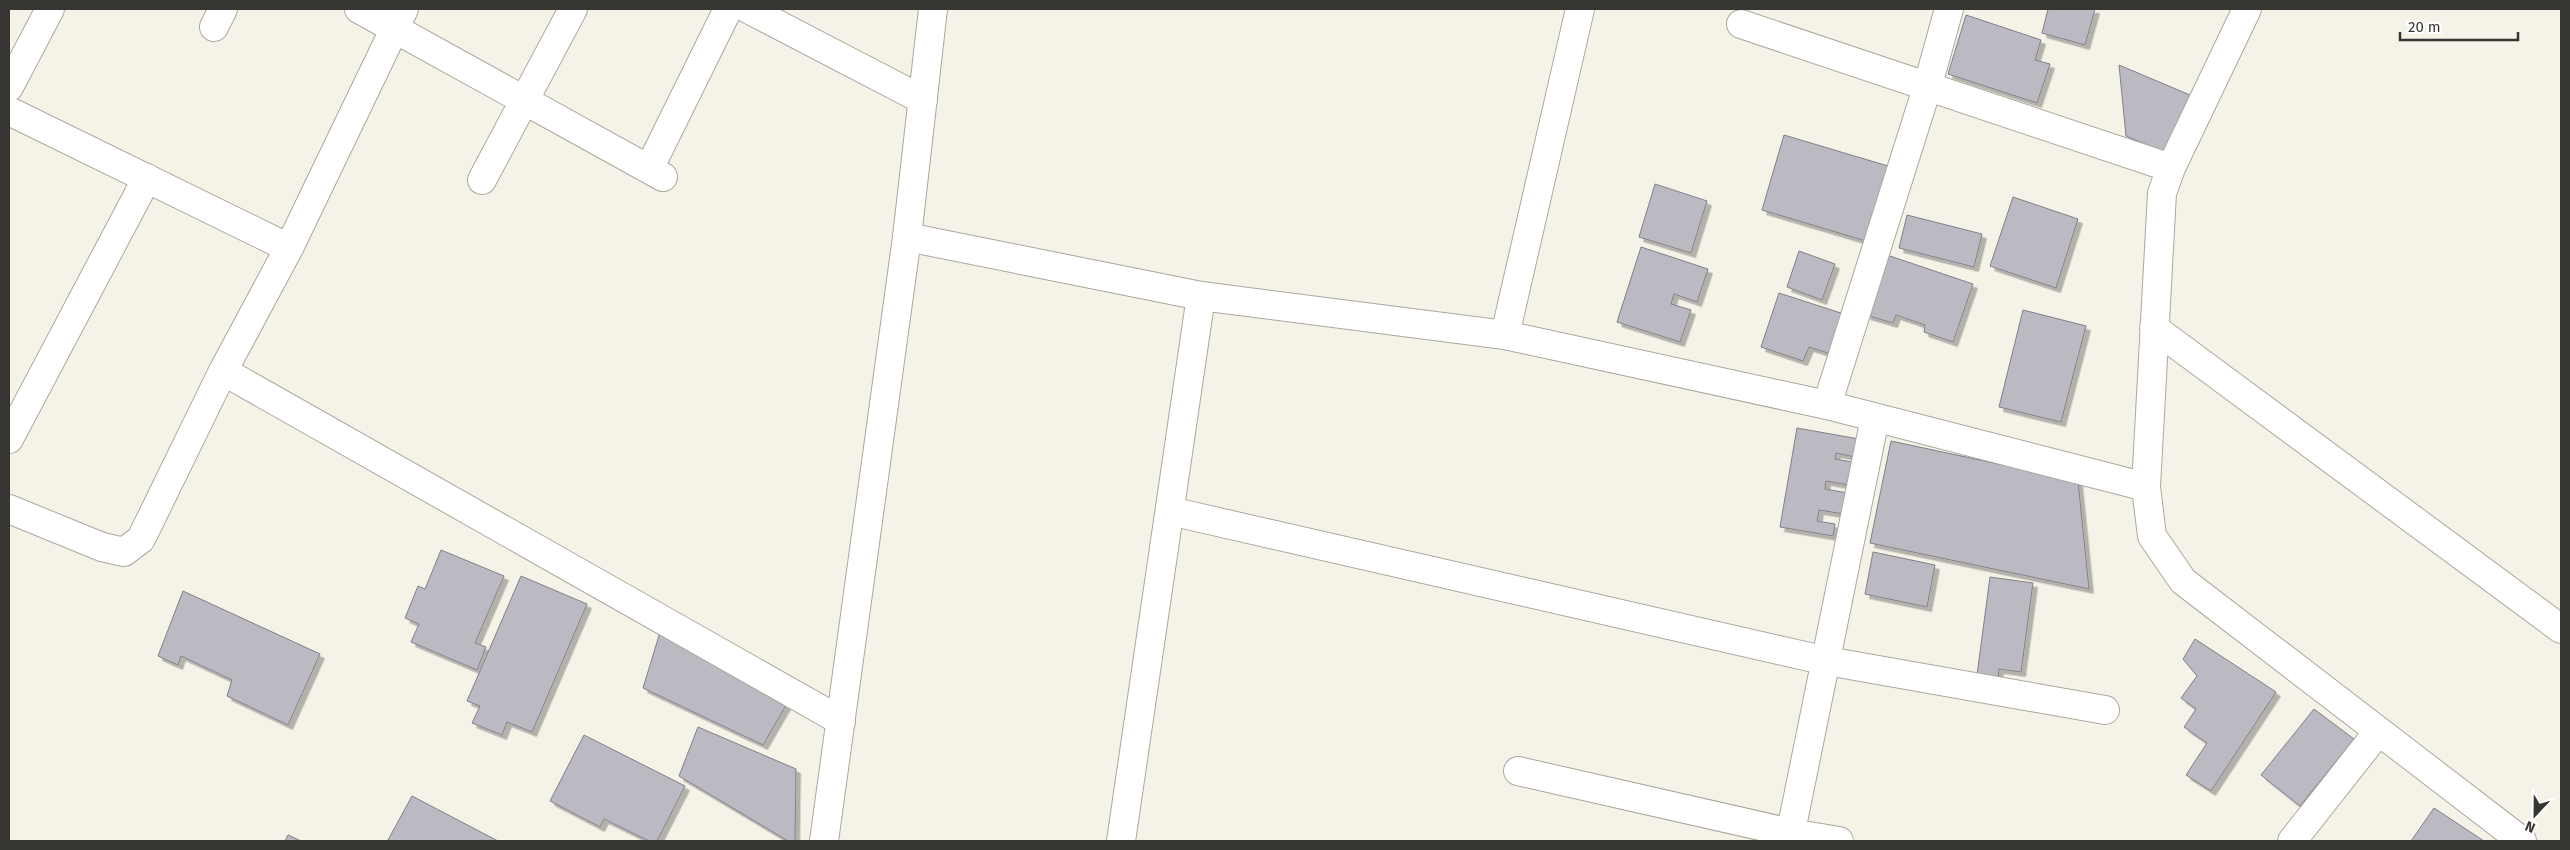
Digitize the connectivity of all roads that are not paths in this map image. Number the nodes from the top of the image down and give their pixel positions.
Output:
1 (50, 9) edge
2 (359, 9) edge
3 (572, 9) edge
4 (728, 9) edge
5 (748, 9) edge
6 (933, 9) edge
7 (1580, 9) edge
8 (1949, 9) edge
9 (2247, 9) edge
10 (399, 18) edge
11 (1741, 24) dead end
12 (9, 87) edge
13 (1927, 88) junction
14 (524, 100) junction
15 (923, 100) junction
16 (9, 111) edge
17 (2171, 168) junction
18 (147, 178) junction
19 (482, 180) dead end
20 (907, 237) junction
21 (289, 248) junction
22 (1201, 296) junction
23 (2154, 328) junction
24 (1505, 335) junction
25 (223, 371) junction
26 (1827, 405) junction
27 (1875, 418) junction
28 (9, 439) edge
29 (2146, 487) junction
30 (9, 509) edge
31 (1170, 511) junction
32 (2561, 628) edge
33 (1826, 661) junction
34 (2105, 710) dead end
35 (841, 722) junction
36 (2378, 732) junction
37 (1518, 771) dead end
38 (1790, 837) edge
39 (824, 841) edge
40 (1121, 841) edge
41 (1839, 841) edge
42 (2292, 841) edge
43 (2522, 841) edge

1 - 12 street
2 - 10 street
3 - 14 street
4 - 14 street
5 - 15 street
6 - 15 street
7 - 24 street
8 - 13 street
9 - 17 street
10 - 14 street
10 - 21 street
11 - 13 street
13 - 17 street
13 - 26 street
14 - 19 street
15 - 20 street
16 - 18 street
17 - 23 street
18 - 21 street
18 - 28 street
20 - 22 street
20 - 35 street
21 - 25 street
22 - 24 street
22 - 31 street
23 - 29 street
23 - 32 street
24 - 26 street
25 - 30 street
25 - 35 street
26 - 27 street
27 - 29 street
27 - 33 street
29 - 36 street
31 - 33 street
31 - 40 street
33 - 34 street
33 - 38 street
35 - 39 street
36 - 42 street
36 - 43 street
37 - 38 street
38 - 41 street

